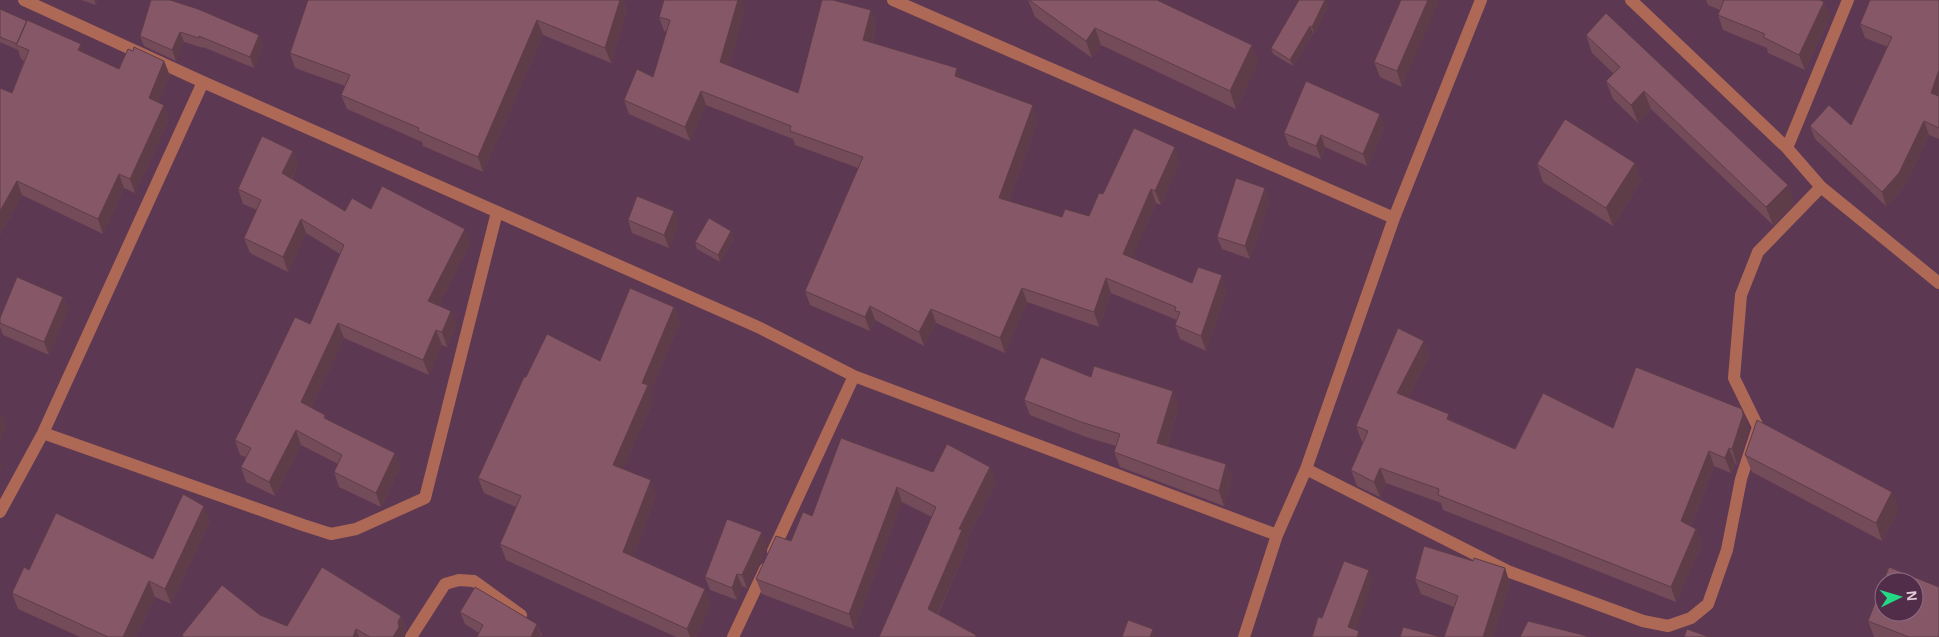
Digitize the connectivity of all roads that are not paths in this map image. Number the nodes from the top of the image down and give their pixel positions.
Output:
1 (24, 0) edge
2 (893, 0) edge
3 (1481, 0) edge
4 (1631, 0) edge
5 (1848, 0) edge
6 (203, 82) junction
7 (1787, 148) junction
8 (1821, 187) junction
9 (497, 212) junction
10 (1394, 218) junction
11 (1939, 283) edge
12 (854, 376) junction
13 (43, 433) junction
14 (1306, 469) junction
15 (0, 512) edge
16 (1277, 535) junction
17 (521, 616) edge
18 (411, 637) edge
19 (733, 637) edge
20 (1244, 637) edge

1 - 6 street
2 - 10 street
3 - 10 street
4 - 7 street
5 - 7 street
6 - 9 street
6 - 13 street
7 - 8 street
8 - 11 street
8 - 14 street
9 - 12 street
9 - 13 street
10 - 14 street
12 - 16 street
12 - 19 street
13 - 15 street
14 - 16 street
16 - 20 street
17 - 18 street

